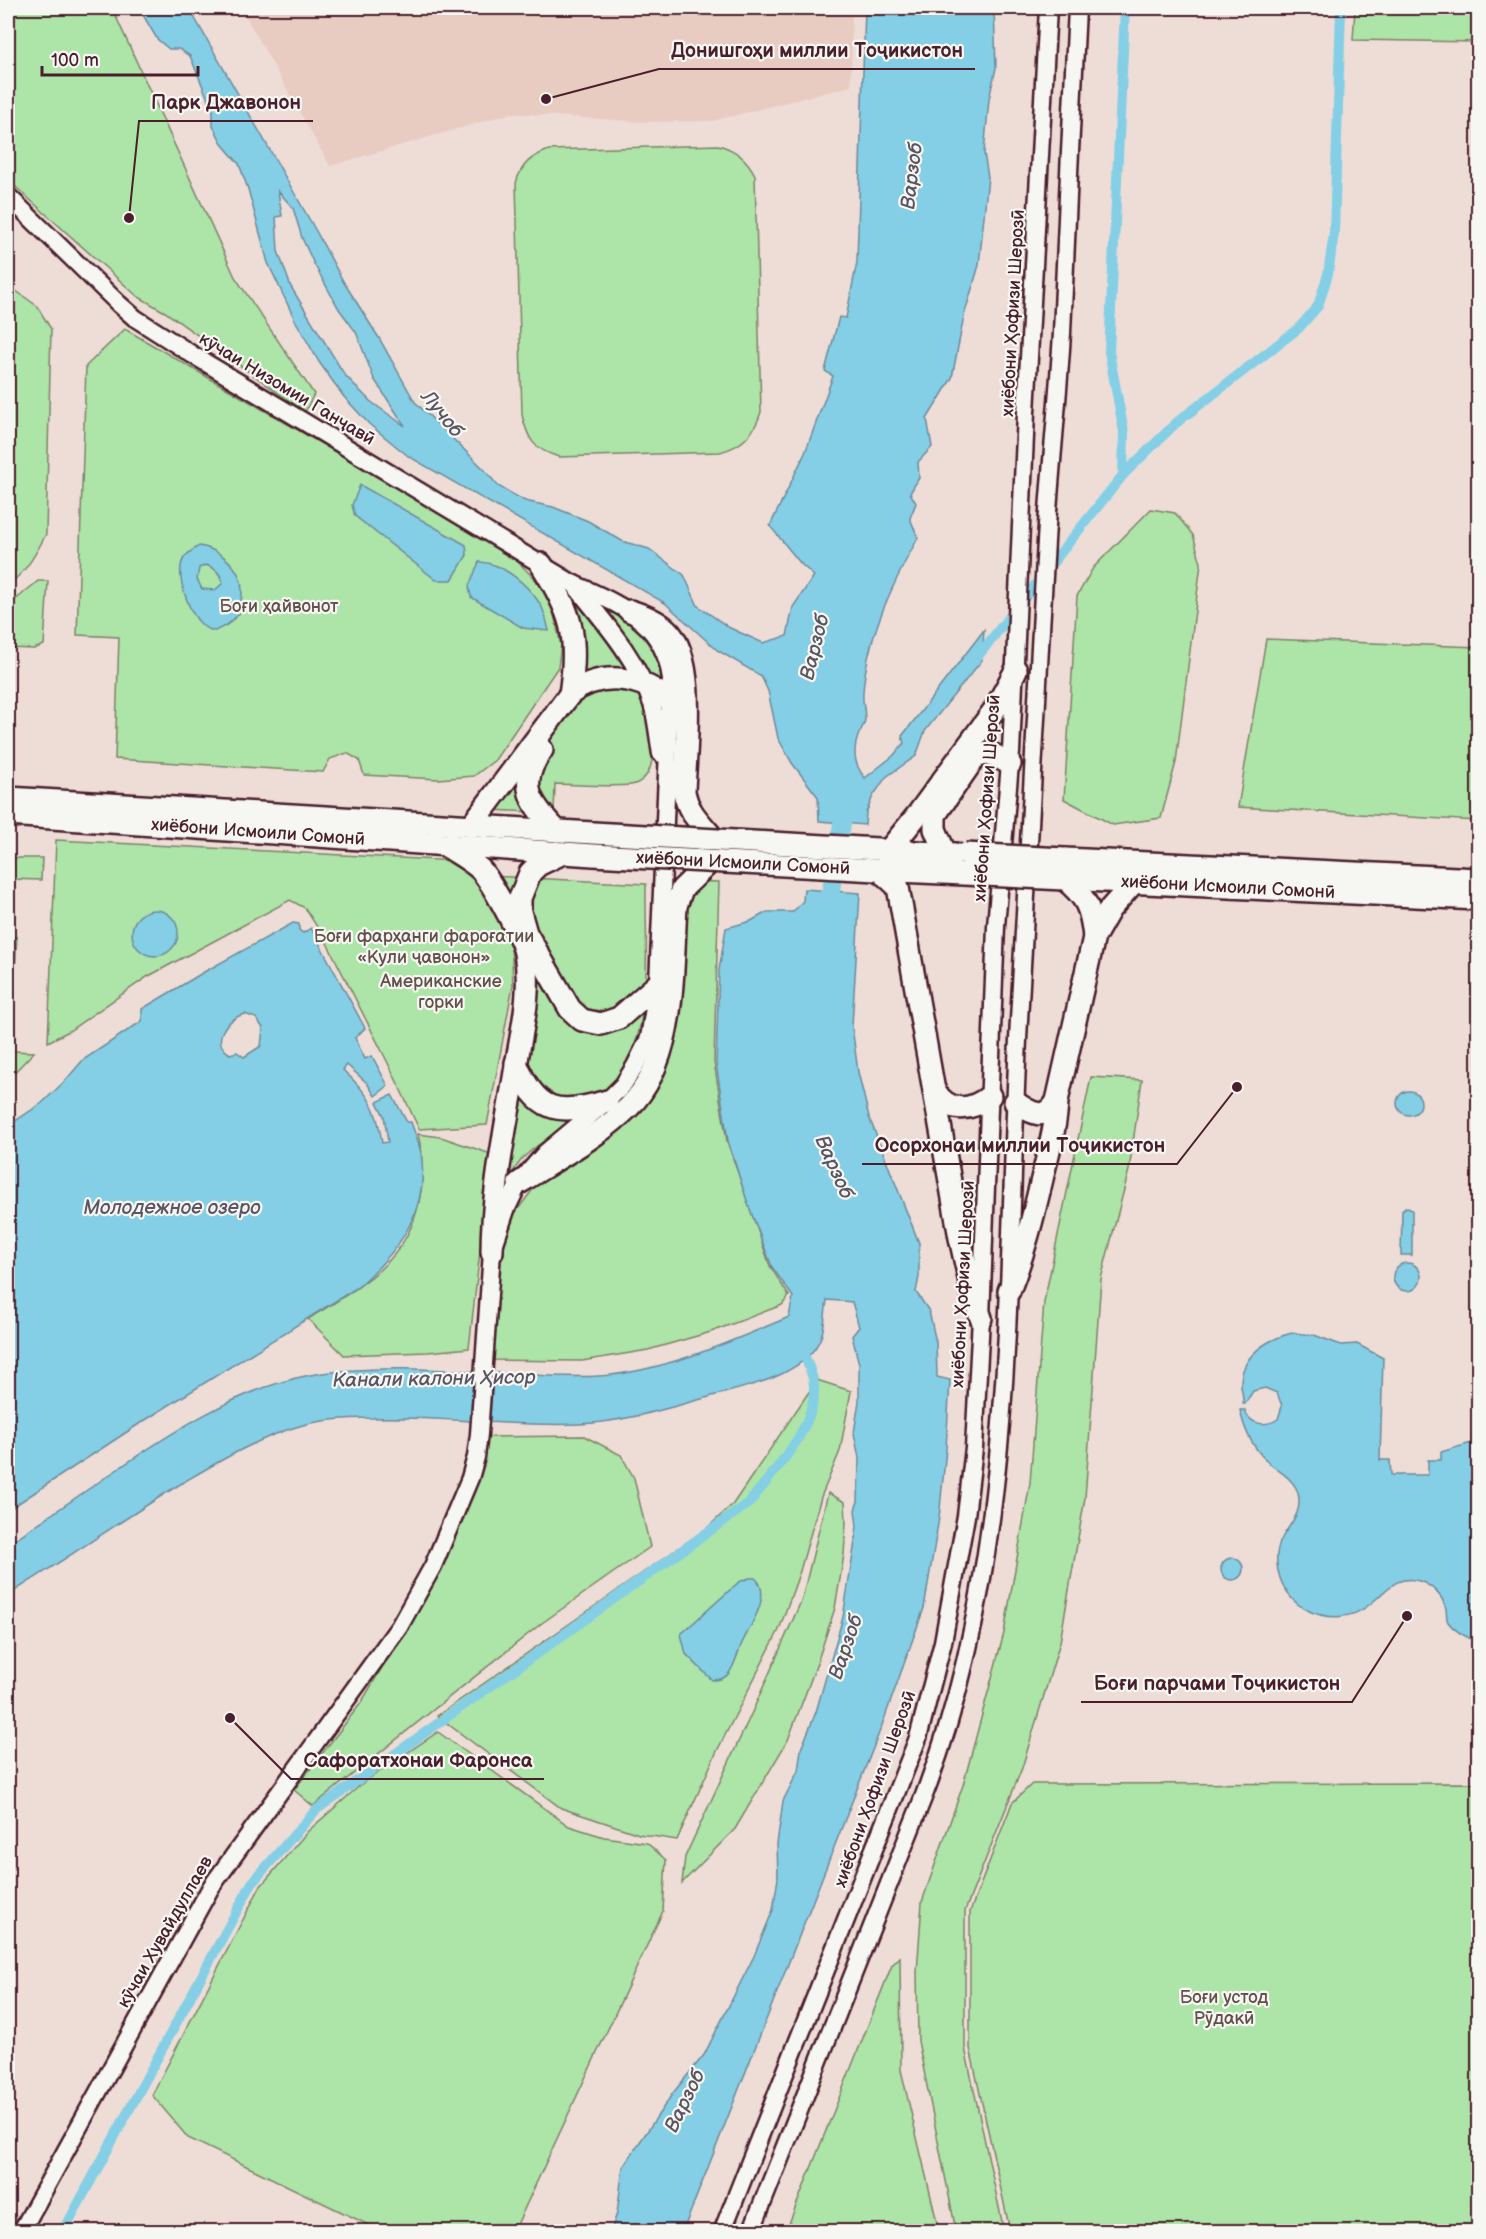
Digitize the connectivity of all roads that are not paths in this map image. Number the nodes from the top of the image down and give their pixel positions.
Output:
1 (1048, 8) edge
2 (1077, 8) edge
3 (8, 196) edge
4 (1030, 345) junction
5 (1061, 346) junction
6 (1026, 413) junction
7 (1056, 413) junction
8 (541, 564) junction
9 (572, 583) junction
10 (630, 610) junction
11 (1016, 670) junction
12 (644, 684) junction
13 (570, 694) junction
14 (662, 704) junction
15 (1010, 764) junction
16 (8, 798) edge
17 (8, 815) edge
18 (471, 826) junction
19 (557, 831) junction
20 (714, 839) junction
21 (446, 846) junction
22 (563, 853) junction
23 (881, 857) junction
24 (958, 860) junction
25 (711, 861) junction
26 (1064, 869) junction
27 (918, 872) junction
28 (1479, 879) edge
29 (1134, 882) junction
30 (898, 887) junction
31 (1479, 900) edge
32 (1094, 937) junction
33 (658, 984) junction
34 (516, 1063) junction
35 (935, 1091) junction
36 (990, 1096) junction
37 (607, 1101) junction
38 (1057, 1101) junction
39 (1015, 1102) junction
40 (519, 1183) junction
41 (492, 1252) junction
42 (1009, 1291) junction
43 (981, 1318) junction
44 (978, 1373) junction
45 (1005, 1375) junction
46 (781, 2082) junction
47 (807, 2093) junction
48 (21, 2232) edge
49 (722, 2232) edge
50 (751, 2232) edge

1 - 4 main road, хиёбони Ҳофизи Шерозӣ
2 - 5 main road
3 - 8 main road, кӯчаи Низомии Ганҷавӣ
4 - 5 main road
4 - 6 main road, хиёбони Ҳофизи Шерозӣ
5 - 7 main road
6 - 7 main road
6 - 11 main road, хиёбони Ҳофизи Шерозӣ
7 - 39 main road
8 - 9 main road, кӯчаи Низомии Ганҷавӣ
8 - 13 highway
9 - 10 main road, кӯчаи Хувайдуллаев
9 - 12 main road
10 - 14 main road, кӯчаи Хувайдуллаев
10 - 20 highway
11 - 15 main road, хиёбони Ҳофизи Шерозӣ
11 - 23 highway
12 - 13 highway
12 - 14 highway
13 - 18 highway
14 - 19 highway
14 - 33 main road, кӯчаи Хувайдуллаев
15 - 24 highway
15 - 36 main road, хиёбони Ҳофизи Шерозӣ
16 - 18 highway, хиёбони Исмоили Сомонӣ
17 - 21 highway, хиёбони Исмоили Сомонӣ
18 - 19 highway, хиёбони Исмоили Сомонӣ
19 - 20 highway, хиёбони Исмоили Сомонӣ, bridge
20 - 23 highway, хиёбони Исмоили Сомонӣ, bridge
21 - 22 highway, хиёбони Исмоили Сомонӣ
21 - 34 highway
22 - 25 highway, хиёбони Исмоили Сомонӣ, bridge
22 - 33 highway
23 - 24 highway, хиёбони Исмоили Сомонӣ
23 - 25 highway, хиёбони Исмоили Сомонӣ, bridge
23 - 27 highway, хиёбони Исмоили Сомонӣ
23 - 30 highway
24 - 26 highway, хиёбони Исмоили Сомонӣ, bridge
24 - 27 highway, хиёбони Исмоили Сомонӣ
25 - 40 highway
26 - 28 highway, хиёбони Исмоили Сомонӣ
26 - 29 highway, хиёбони Исмоили Сомонӣ
26 - 32 highway
27 - 30 highway
29 - 31 highway, хиёбони Исмоили Сомонӣ
29 - 32 highway
30 - 35 highway
32 - 38 highway
33 - 37 main road, кӯчаи Хувайдуллаев
34 - 37 highway
34 - 41 highway
35 - 36 highway
35 - 43 highway
36 - 43 main road, хиёбони Ҳофизи Шерозӣ
37 - 40 main road, кӯчаи Хувайдуллаев
38 - 39 highway
38 - 42 highway
39 - 42 main road
40 - 41 main road, кӯчаи Хувайдуллаев
41 - 48 main road, кӯчаи Хувайдуллаев
42 - 45 main road
43 - 44 main road, хиёбони Ҳофизи Шерозӣ
44 - 45 main road
44 - 46 main road, хиёбони Ҳофизи Шерозӣ
45 - 47 main road
46 - 47 main road
46 - 49 main road, хиёбони Ҳофизи Шерозӣ
47 - 50 main road

